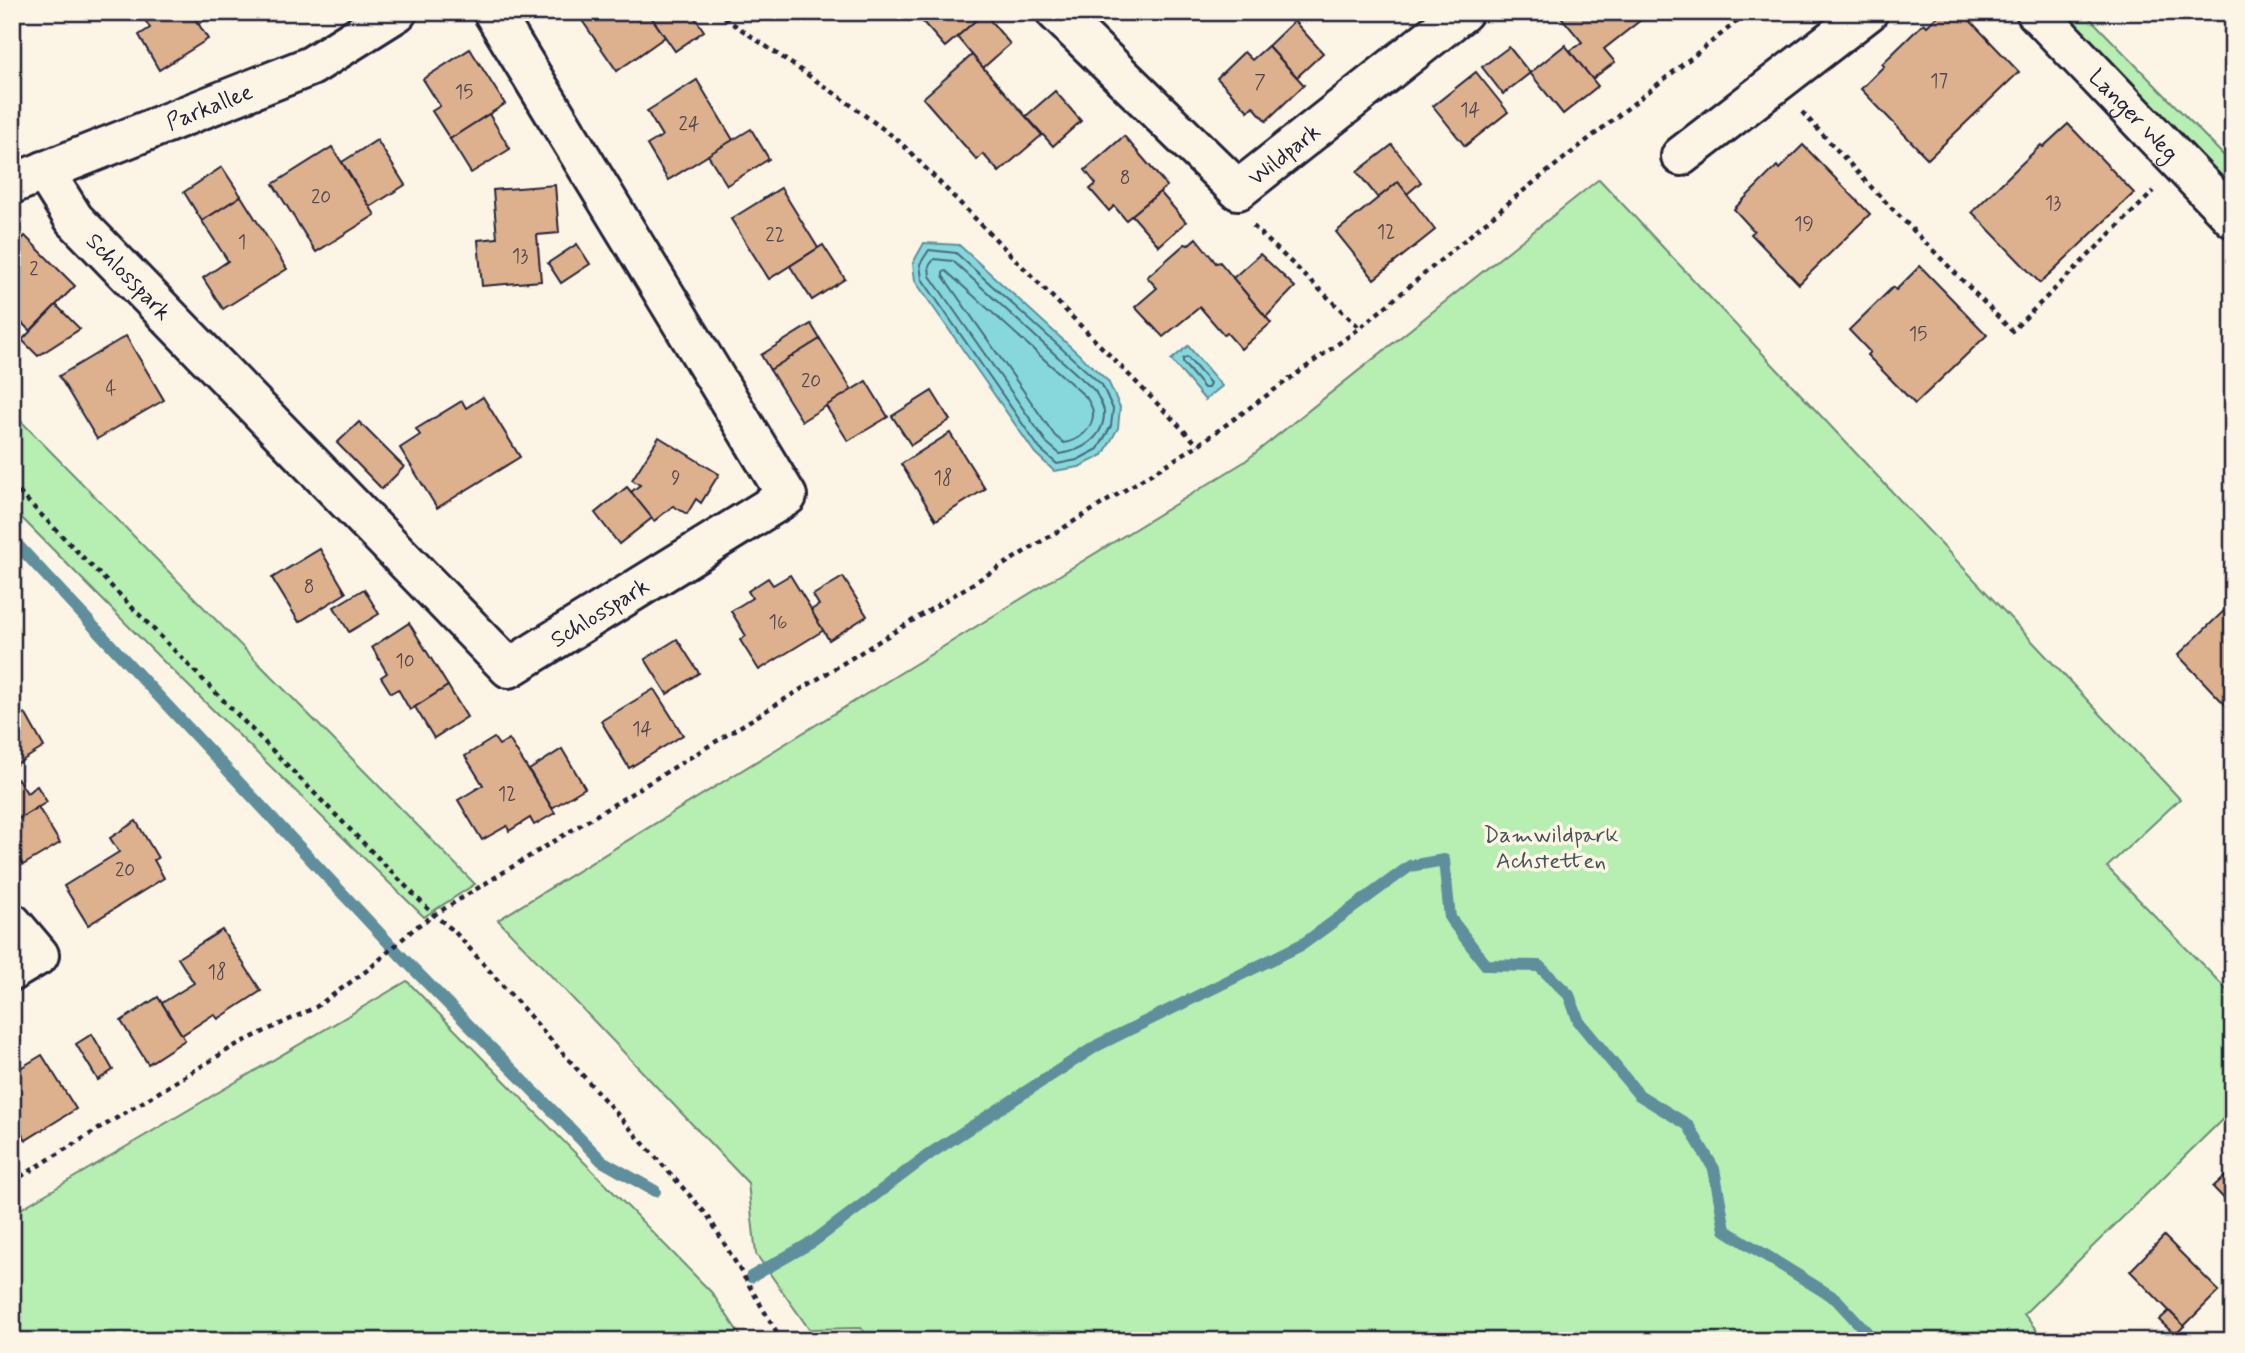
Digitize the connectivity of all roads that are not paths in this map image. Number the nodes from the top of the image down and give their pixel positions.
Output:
1 (397, 12) edge
2 (493, 12) edge
3 (1056, 12) edge
4 (1464, 12) edge
5 (1868, 12) edge
6 (2036, 12) edge
7 (1681, 156) dead end
8 (21, 180) edge
9 (2233, 218) edge
10 (12, 923) edge
11 (12, 971) edge

1 - 8 street, Parkallee
2 - 8 street, Schlosspark
3 - 4 street, Wildpark
5 - 7 street
6 - 9 street, Langer Weg
10 - 11 street

